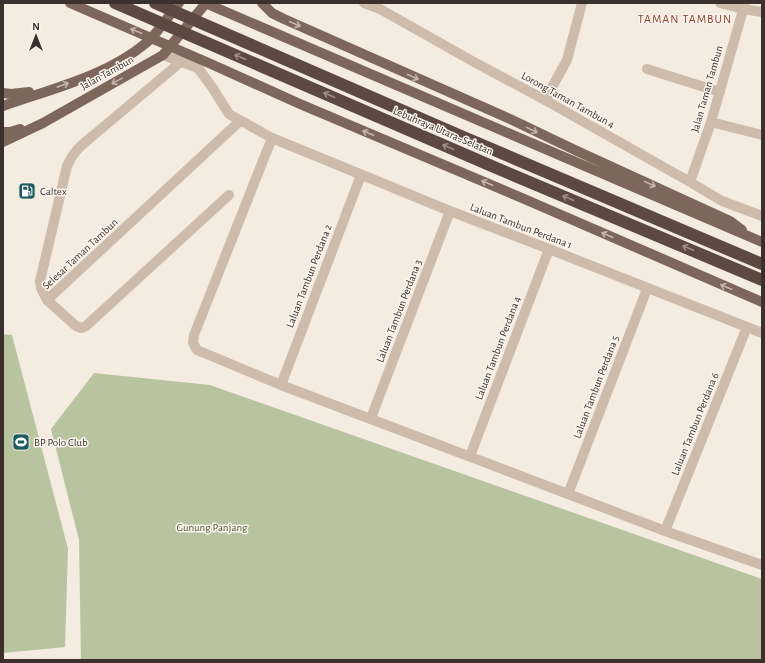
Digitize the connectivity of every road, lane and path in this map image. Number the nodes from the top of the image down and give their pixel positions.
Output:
1 (70, 3) edge
2 (116, 3) edge
3 (155, 3) edge
4 (179, 3) edge
5 (205, 3) edge
6 (262, 3) edge
7 (364, 3) edge
8 (582, 3) edge
9 (720, 3) edge
10 (381, 6) edge
11 (744, 6) edge
12 (762, 12) edge
13 (163, 55) junction
14 (182, 61) junction
15 (646, 69) dead end
16 (45, 91) junction
17 (720, 92) junction
18 (3, 93) edge
19 (545, 100) junction
20 (3, 106) edge
21 (240, 121) junction
22 (712, 122) junction
23 (41, 123) junction
24 (3, 132) edge
25 (762, 135) edge
26 (272, 138) junction
27 (3, 142) edge
28 (361, 175) junction
29 (690, 182) junction
30 (229, 195) dead end
31 (450, 211) junction
32 (762, 216) edge
33 (758, 241) edge
34 (549, 248) junction
35 (762, 264) edge
36 (762, 280) edge
37 (647, 288) junction
38 (47, 300) junction
39 (762, 302) edge
40 (747, 327) junction
41 (762, 333) edge
42 (281, 385) junction
43 (371, 418) junction
44 (470, 456) junction
45 (568, 494) junction
46 (665, 531) junction
47 (762, 565) edge

39 -> 1 main road
36 -> 2 highway, Lebuhraya Utara–Selatan
3 - 35 highway, Lebuhraya Utara–Selatan
16 -> 4 main road, Jalan Tambun
5 - 13 main road, Jalan Tambun
5 - 33 main road
6 -> 33 main road
7 - 10 street, Lorong Taman Tambun 4
8 - 19 street
9 - 11 street
10 - 19 street, Lorong Taman Tambun 4
11 - 12 street
11 - 17 street, Jalan Taman Tambun
13 - 14 street, Laluan Tambun Perdana 1
13 -> 23 main road, Jalan Tambun
14 - 21 street, Laluan Tambun Perdana 1
14 - 38 street, Selesar Taman Tambun
15 - 17 street
16 - 18 main road
16 - 20 main road, Jalan Tambun
17 - 22 street, Jalan Taman Tambun
19 - 29 street, Lorong Taman Tambun 4
21 - 26 street, Laluan Tambun Perdana 1
21 - 38 street, Selesar Taman Tambun
22 - 25 street
22 - 29 street, Jalan Taman Tambun
23 - 24 main road
23 - 27 main road, Jalan Tambun
26 - 28 street, Laluan Tambun Perdana 1
26 - 42 street
28 - 31 street, Laluan Tambun Perdana 1
28 - 42 street, Laluan Tambun Perdana 2
29 - 32 street, Lorong Taman Tambun 4
30 - 38 street
31 - 34 street, Laluan Tambun Perdana 1
31 - 43 street, Laluan Tambun Perdana 3
34 - 37 street, Laluan Tambun Perdana 1
34 - 44 street, Laluan Tambun Perdana 4
37 - 40 street, Laluan Tambun Perdana 1
37 - 45 street, Laluan Tambun Perdana 5
40 - 41 street, Laluan Tambun Perdana 1
40 - 46 street, Laluan Tambun Perdana 6
42 - 43 street
43 - 44 street
44 - 45 street
45 - 46 street
46 - 47 street

